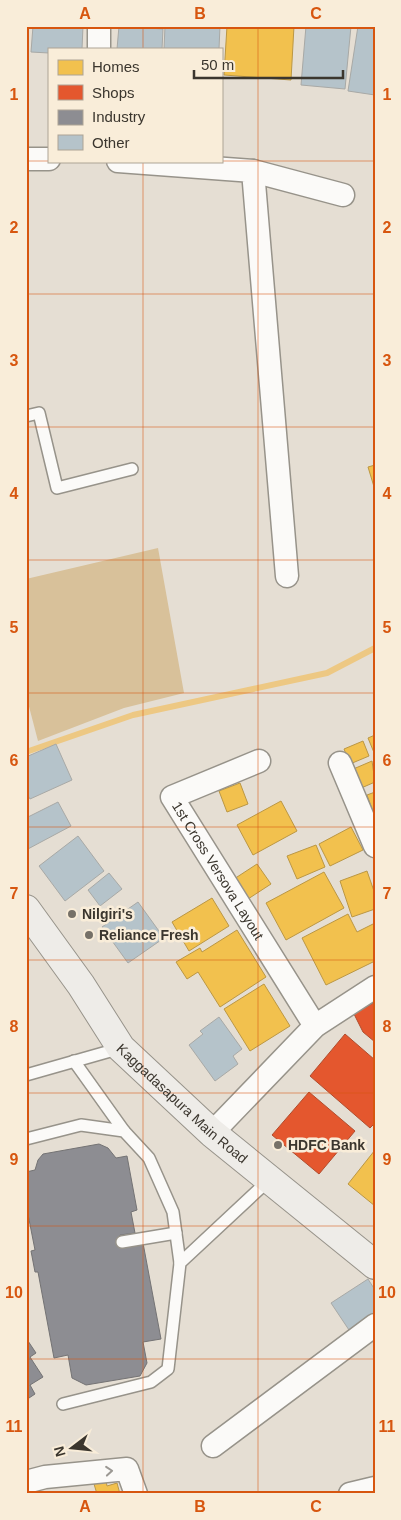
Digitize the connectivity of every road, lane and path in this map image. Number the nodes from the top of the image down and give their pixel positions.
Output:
1 (99, 26) edge
2 (99, 48) edge
3 (26, 159) edge
4 (48, 159) edge
5 (132, 162) edge
6 (253, 171) junction
7 (343, 194) dead end
8 (26, 416) edge
9 (132, 469) dead end
10 (287, 576) dead end
11 (259, 761) dead end
12 (340, 763) dead end
13 (375, 846) edge
14 (26, 909) edge
15 (375, 987) edge
16 (315, 1026) junction
17 (121, 1048) junction
18 (74, 1061) junction
19 (26, 1075) edge
20 (124, 1131) junction
21 (212, 1132) junction
22 (26, 1139) edge
23 (269, 1180) junction
24 (176, 1233) junction
25 (122, 1242) dead end
26 (180, 1263) junction
27 (375, 1266) edge
28 (375, 1325) edge
29 (63, 1404) dead end
30 (213, 1446) dead end
31 (26, 1482) edge
32 (375, 1488) edge
33 (136, 1494) edge
34 (350, 1494) edge

1 - 2 street
3 - 4 street
5 - 6 street
6 - 7 street
6 - 10 street
8 - 9 lane
11 - 16 street, 1st Cross Versova Layout
12 - 13 street
14 - 17 main road, Kaggadasapura Main Road
15 - 16 street
16 - 21 street
17 - 18 lane
17 - 21 main road, Kaggadasapura Main Road
18 - 19 lane
18 - 20 lane
20 - 22 lane
20 - 24 lane
21 - 23 main road, Kaggadasapura Main Road
23 - 26 lane
23 - 27 main road, Kaggadasapura Main Road
24 - 25 lane
24 - 26 lane
26 - 29 lane
28 - 30 street
31 -> 33 street
32 - 34 street

